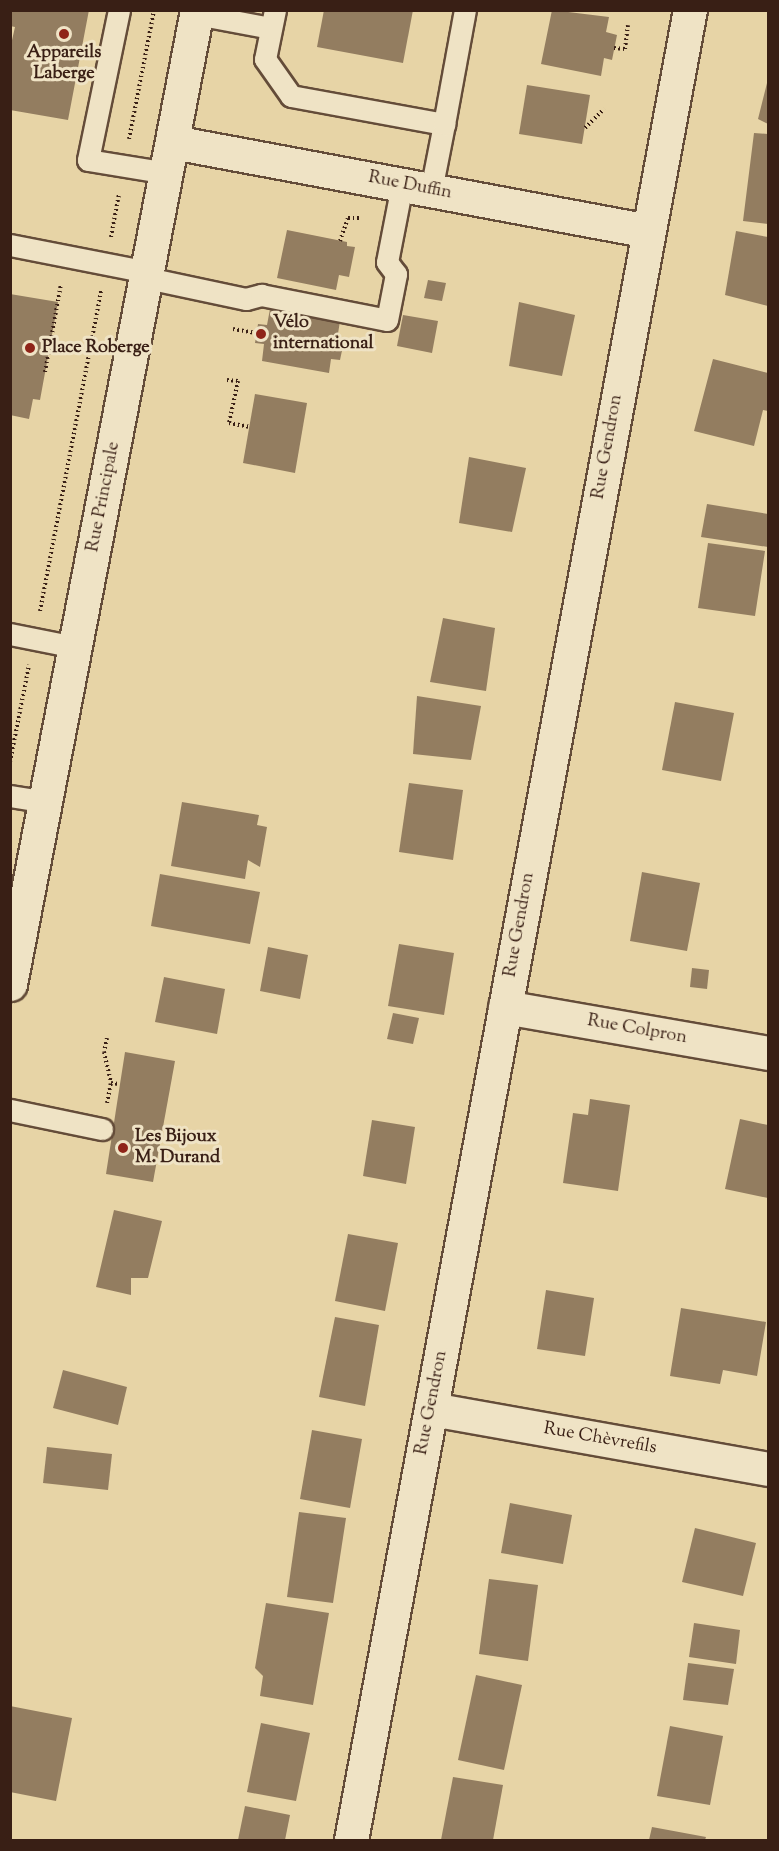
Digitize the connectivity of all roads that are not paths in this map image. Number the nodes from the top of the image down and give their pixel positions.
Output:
1 (119, 10) edge
2 (465, 10) edge
3 (690, 10) edge
4 (197, 12) edge
5 (273, 19) edge
6 (444, 124) junction
7 (170, 157) junction
8 (416, 188) junction
9 (648, 231) junction
10 (10, 245) edge
11 (147, 275) junction
12 (10, 634) edge
13 (75, 647) junction
14 (10, 795) edge
15 (46, 802) junction
16 (10, 984) edge
17 (505, 1007) junction
18 (768, 1053) edge
19 (10, 1110) edge
20 (102, 1129) dead end
21 (431, 1409) junction
22 (768, 1469) edge
23 (351, 1840) edge

1 - 7 lane
2 - 6 lane
3 - 9 street, Rue Gendron
4 - 5 lane
4 - 7 street, Rue Principale
5 - 6 lane
6 - 8 lane
7 - 8 street, Rue Duffin
7 - 11 street, Rue Principale
8 - 9 street, Rue Duffin
8 - 11 lane
9 - 17 street, Rue Gendron
10 - 11 lane
11 - 13 street, Rue Principale
12 - 13 lane
13 - 15 street, Rue Principale
14 - 15 lane
15 - 16 street, Rue Principale
17 - 18 street, Rue Colpron
17 - 21 street, Rue Gendron
19 - 20 lane
21 - 22 street, Rue Chèvrefils
21 - 23 street, Rue Gendron

